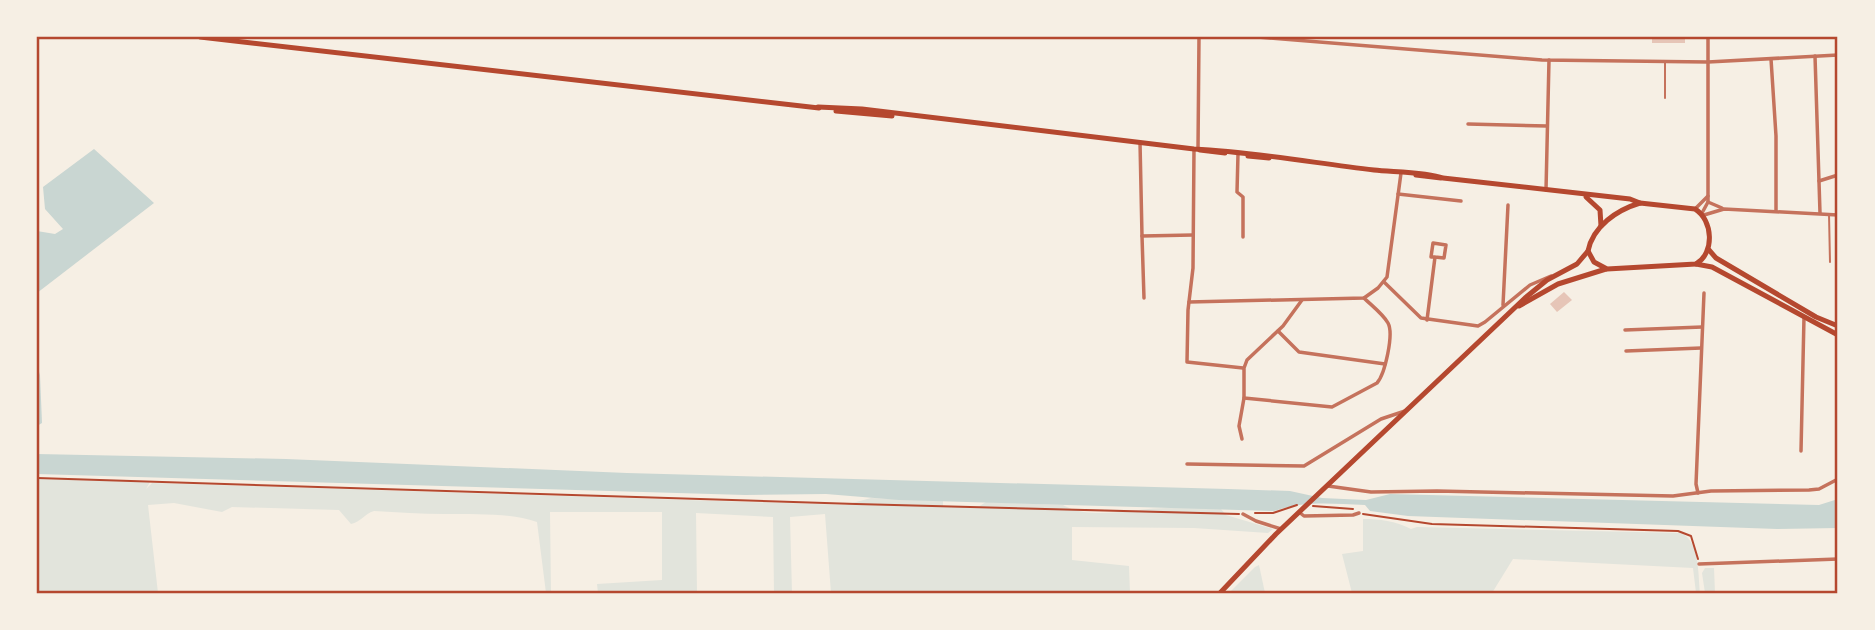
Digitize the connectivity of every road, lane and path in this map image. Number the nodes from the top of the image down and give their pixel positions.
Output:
1 (201, 37) edge
2 (1199, 37) edge
3 (1258, 37) edge
4 (1708, 37) edge
5 (1838, 55) edge
6 (1815, 56) junction
7 (1771, 59) junction
8 (1549, 60) junction
9 (1665, 62) junction
10 (1709, 62) junction
11 (1665, 98) dead end
12 (1468, 124) dead end
13 (1547, 126) junction
14 (1140, 142) junction
15 (1196, 149) junction
16 (1238, 154) junction
17 (1401, 173) junction
18 (1838, 175) edge
19 (1819, 181) junction
20 (1546, 190) junction
21 (1398, 194) junction
22 (1584, 195) junction
23 (1708, 199) junction
24 (1461, 201) dead end
25 (1640, 203) junction
26 (1508, 205) dead end
27 (1695, 209) junction
28 (1724, 209) junction
29 (1776, 210) junction
30 (1821, 213) junction
31 (1703, 214) junction
32 (1829, 214) junction
33 (1838, 215) edge
34 (1601, 226) junction
35 (1193, 235) junction
36 (1142, 236) junction
37 (1243, 237) dead end
38 (1709, 250) junction
39 (1588, 251) junction
40 (1435, 257) junction
41 (1830, 262) dead end
42 (1577, 264) junction
43 (1696, 264) junction
44 (1607, 269) junction
45 (1556, 274) junction
46 (1580, 276) junction
47 (1383, 282) junction
48 (1704, 293) dead end
49 (1144, 298) dead end
50 (1364, 298) junction
51 (1302, 300) junction
52 (1189, 302) junction
53 (1503, 307) junction
54 (1511, 311) junction
55 (1804, 317) junction
56 (1427, 320) junction
57 (1838, 326) edge
58 (1702, 327) junction
59 (1625, 330) dead end
60 (1278, 331) junction
61 (1838, 335) edge
62 (1702, 348) junction
63 (1626, 351) dead end
64 (1385, 364) junction
65 (1244, 368) junction
66 (1244, 398) junction
67 (1406, 411) junction
68 (1242, 439) dead end
69 (1801, 451) dead end
70 (1187, 464) dead end
71 (37, 478) edge
72 (1838, 479) edge
73 (1328, 486) junction
74 (1698, 493) junction
75 (1303, 505) dead end
76 (1313, 506) dead end
77 (1324, 508) dead end
78 (1299, 512) junction
79 (1360, 513) dead end
80 (1243, 514) junction
81 (1367, 516) dead end
82 (1281, 529) junction
83 (1838, 559) edge
84 (1699, 564) joint
85 (1220, 593) edge

1 - 14 main road
2 - 15 street
3 - 8 street
4 - 10 street
5 - 6 street
6 - 7 street
6 - 19 street
7 - 10 street
7 - 29 street
8 - 9 street
8 - 13 street
9 - 10 street
9 - 11 lane
10 - 23 street
12 - 13 street
13 - 20 street
14 - 15 main road
14 - 36 street
15 - 16 main road
15 - 35 street
16 - 17 main road
16 - 37 street
17 - 20 main road
17 - 21 street
18 - 19 street
19 - 30 street
20 - 22 main road
21 - 24 street
21 - 47 street
22 - 25 main road
22 - 34 main road
23 - 27 street
23 - 28 street
23 - 31 street
25 - 27 main road
25 - 34 main road
26 - 53 street
27 - 31 main road
28 - 29 street
28 - 31 street
29 - 30 street
30 - 32 street
31 - 38 main road
32 - 33 street
32 - 41 lane
34 - 39 main road
35 - 36 street
35 - 52 street
36 - 49 street
38 - 43 main road
38 - 57 main road
39 - 42 main road
39 - 44 main road
40 - 40 street
40 - 56 street
42 - 45 main road
42 - 46 main road
43 - 44 main road
43 - 55 main road
44 - 46 main road
45 - 53 street
45 - 54 main road
46 - 54 main road
47 - 50 street
47 - 56 street
48 - 58 street
50 - 51 street
50 - 64 street
51 - 52 street
51 - 60 street
52 - 65 street
53 - 56 street
54 - 67 main road
55 - 61 main road
55 - 69 street
58 - 59 street
58 - 62 street
60 - 64 street
60 - 65 street
62 - 63 street
62 - 74 street
64 - 66 street
65 - 66 street
66 - 68 street
67 - 70 street
67 - 73 main road
71 - 80 path
72 - 74 street
73 - 74 street
73 - 78 main road
75 - 80 path
76 - 77 path
78 - 79 street
78 - 82 main road
80 - 82 street
81 - 84 path
82 - 85 main road
83 - 84 street

